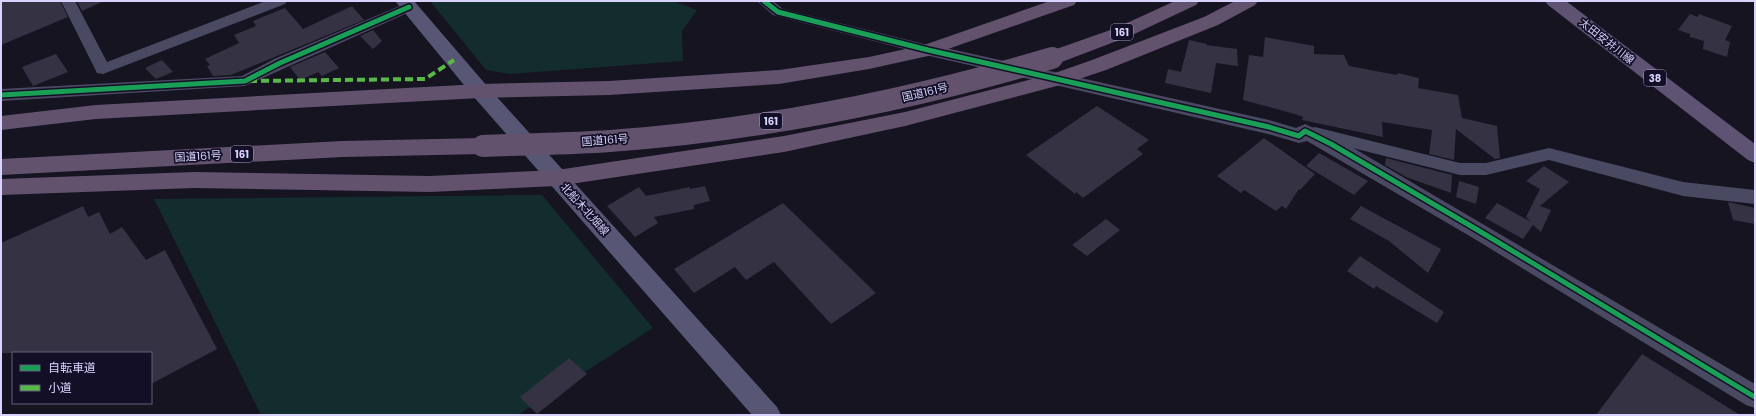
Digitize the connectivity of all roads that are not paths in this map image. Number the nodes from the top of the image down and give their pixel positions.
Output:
1 (68, 1) edge
2 (280, 1) edge
3 (764, 1) edge
4 (1068, 1) edge
5 (1190, 1) edge
6 (1249, 1) edge
7 (1554, 1) edge
8 (407, 4) edge
9 (928, 50) junction
10 (1057, 79) junction
11 (480, 91) junction
12 (1, 95) edge
13 (1, 123) edge
14 (1305, 131) junction
15 (1755, 155) edge
16 (1, 167) edge
17 (557, 178) junction
18 (1, 187) edge
19 (1755, 197) edge
20 (1755, 397) edge
21 (768, 415) edge

1 - 2 street
3 - 9 street
4 - 9 highway
5 - 16 highway, 国道161号 / 161, bridge
6 - 10 highway
7 - 15 main road, 太田安井川線 / 38
8 - 11 main road, 北船木北畑線
8 - 12 street
9 - 10 street
9 - 11 highway
10 - 14 street
10 - 17 highway
11 - 13 highway
11 - 17 main road, 北船木北畑線
14 - 19 street
14 - 20 street
17 - 18 highway
17 - 21 main road, 北船木北畑線

